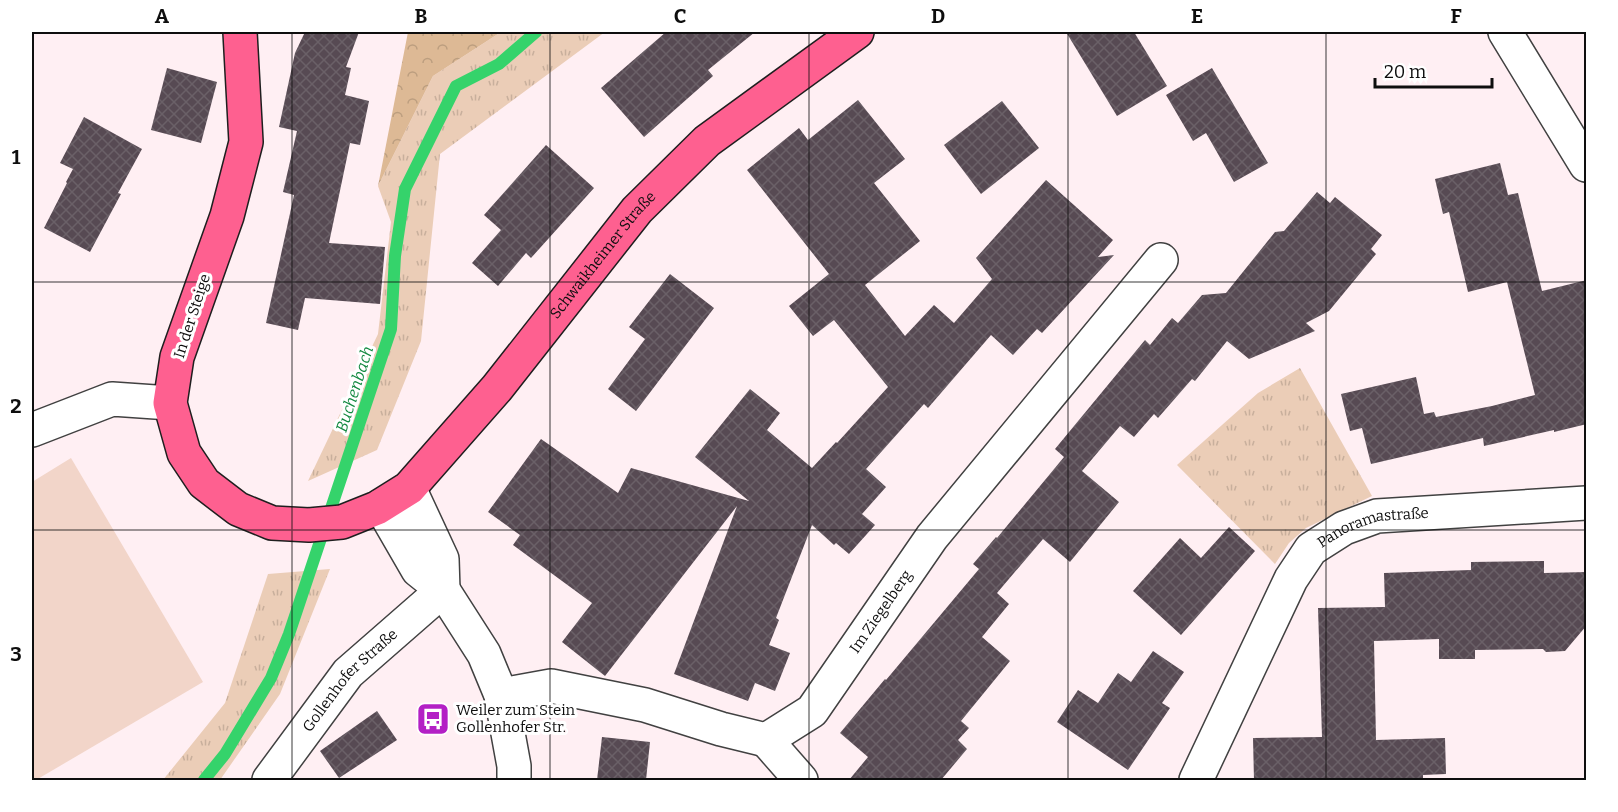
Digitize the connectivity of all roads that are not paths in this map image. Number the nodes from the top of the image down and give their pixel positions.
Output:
1 (240, 32) edge
2 (856, 32) edge
3 (1505, 32) edge
4 (1587, 165) edge
5 (1161, 260) dead end
6 (170, 403) junction
7 (32, 430) edge
8 (409, 488) junction
9 (1587, 503) edge
10 (379, 507) junction
11 (443, 590) junction
12 (501, 695) junction
13 (766, 740) junction
14 (269, 780) edge
15 (514, 780) edge
16 (801, 780) edge
17 (1196, 780) edge

1 - 6 main road, In der Steige
2 - 8 main road, Schwaikheimer Straße
3 - 4 street
5 - 13 street, Im Ziegelberg
6 - 7 street
6 - 10 main road, In der Steige
8 - 10 main road, Schwaikheimer Straße
8 - 11 street
9 - 17 street, Panoramastraße
10 - 11 street
11 - 12 street
11 - 14 street, Gollenhofer Straße
12 - 13 street
12 - 15 street
13 - 16 street

